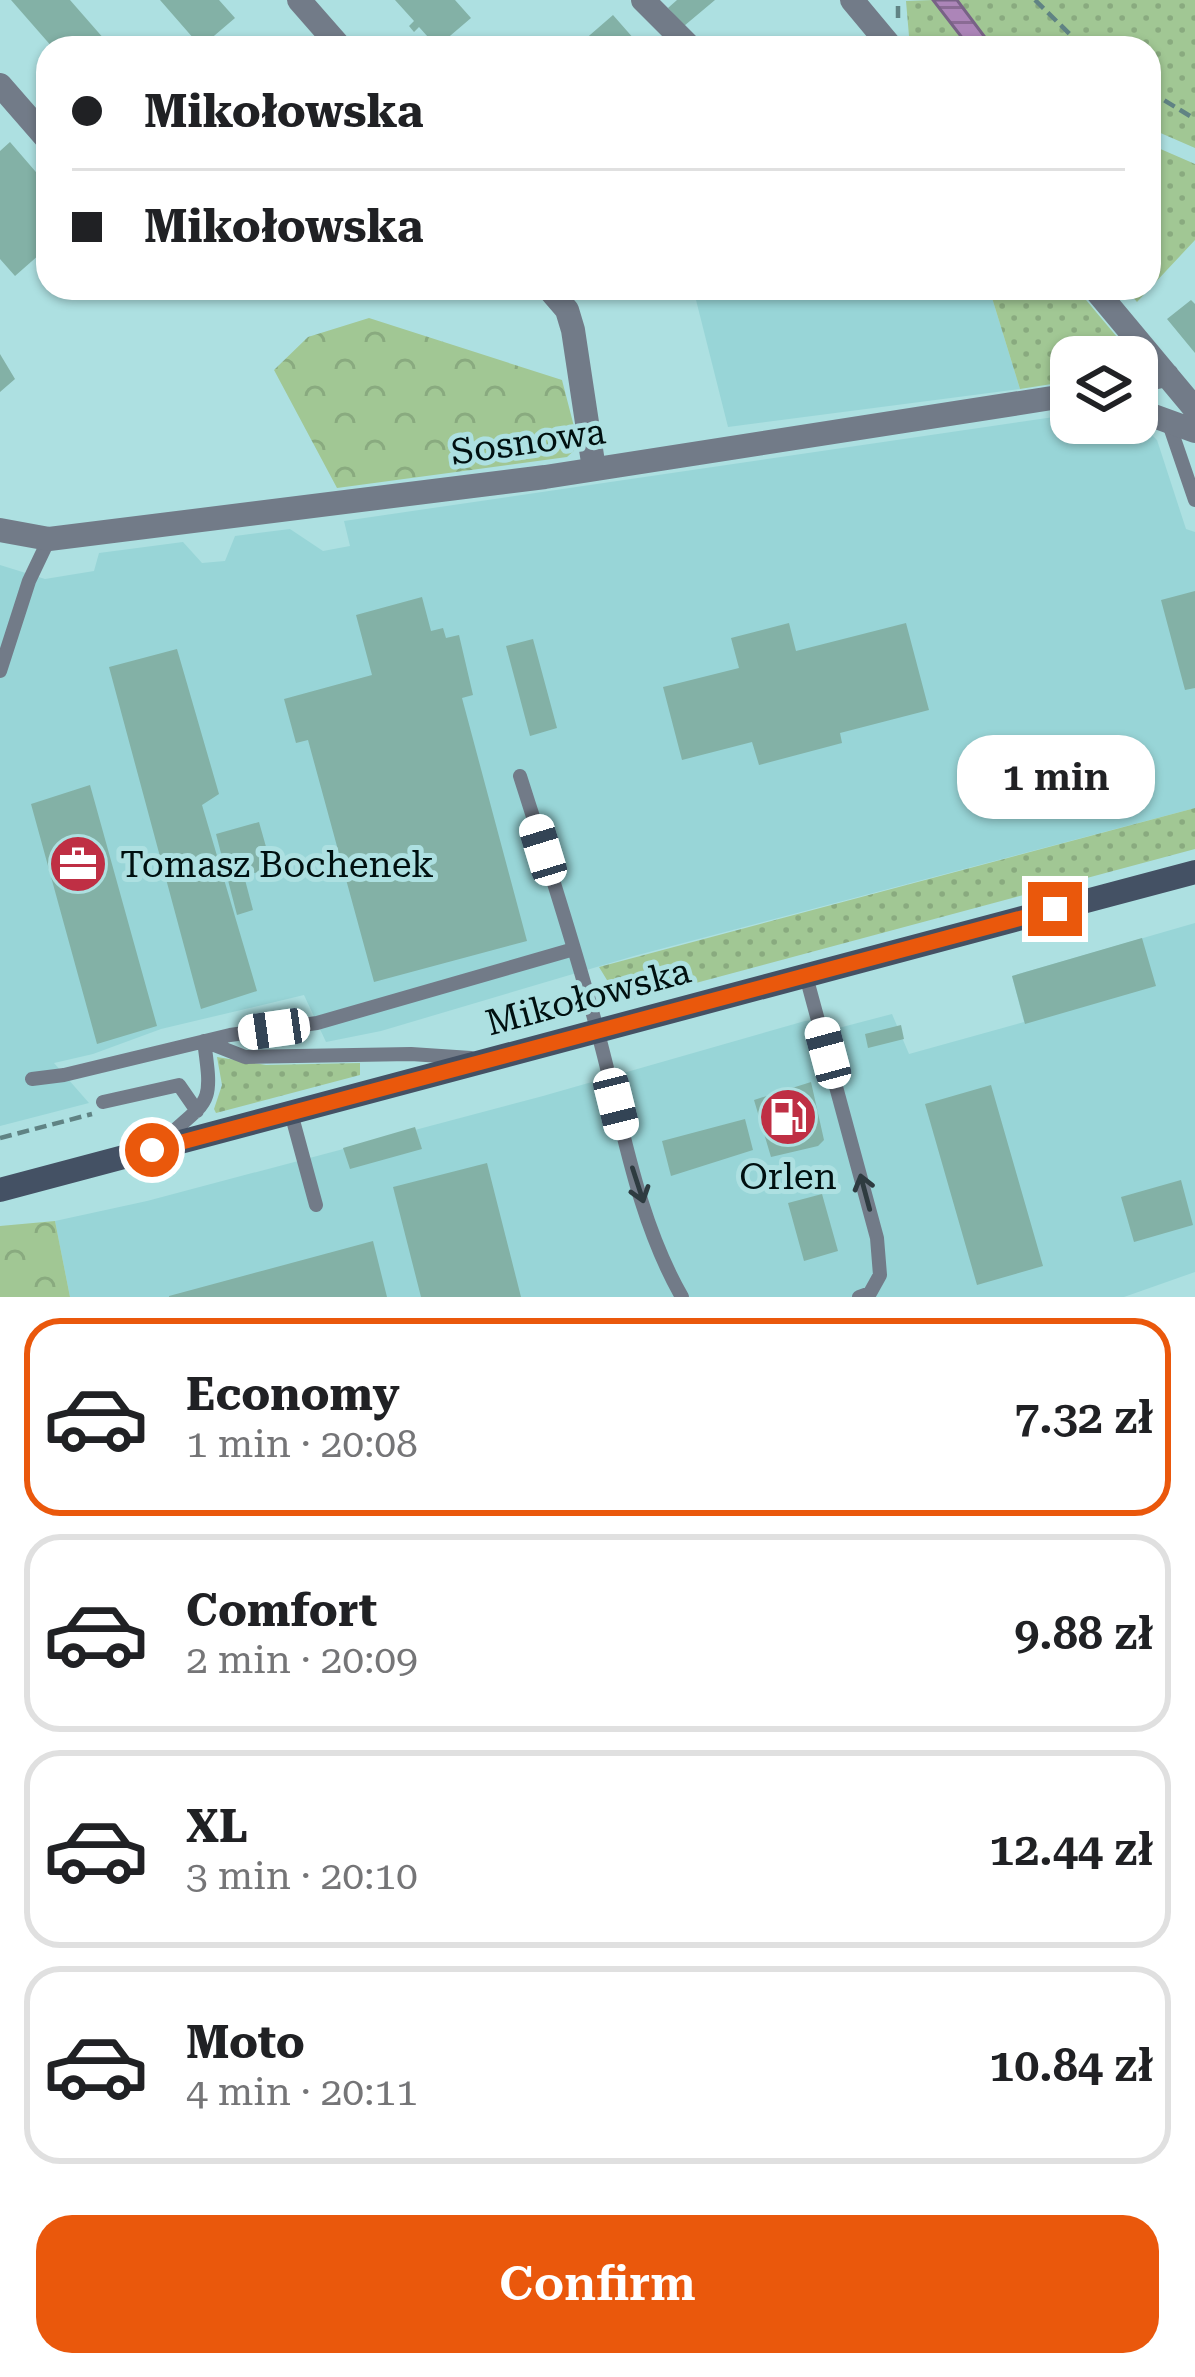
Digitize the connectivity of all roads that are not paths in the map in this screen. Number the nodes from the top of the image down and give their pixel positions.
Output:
1 (299, 0) edge
2 (644, 0) edge
3 (852, 0) edge
4 (330, 36) edge
5 (679, 36) edge
6 (882, 36) edge
7 (0, 85) edge
8 (36, 126) edge
9 (558, 300) edge
10 (1102, 300) edge
11 (1125, 336) edge
12 (1158, 370) edge
13 (1158, 380) edge
14 (1170, 380) junction
15 (1158, 395) edge
16 (1050, 399) edge
17 (1195, 409) edge
18 (1158, 417) edge
19 (1168, 421) junction
20 (1195, 431) edge
21 (594, 469) junction
22 (1195, 500) edge
23 (0, 530) edge
24 (49, 539) junction
25 (0, 671) edge
26 (520, 776) dead end
27 (1195, 872) edge
28 (574, 949) junction
29 (806, 976) junction
30 (598, 1031) junction
31 (204, 1041) junction
32 (492, 1059) junction
33 (32, 1079) dead end
34 (103, 1102) road end
35 (196, 1111) junction
36 (291, 1113) junction
37 (152, 1150) junction
38 (0, 1190) edge
39 (316, 1205) dead end
40 (682, 1297) edge
41 (859, 1297) edge

1 - 4 street
2 - 5 street
3 - 6 street
7 - 8 street
9 - 21 street
10 - 11 street
12 - 14 street
13 - 14 street
14 - 15 street
14 - 17 street
16 - 21 street, Sosnowa
18 - 19 street
19 - 20 street
19 - 22 lane
21 - 24 street, Sosnowa
23 - 24 street, Sosnowa
24 - 25 lane
26 - 28 lane
27 - 29 main road, Mikołowska
28 - 30 lane
28 - 31 lane
29 - 30 main road, Mikołowska
41 -> 29 lane
30 - 32 main road, Mikołowska
30 -> 40 lane
31 - 32 lane
31 - 33 lane
31 - 35 lane
32 - 36 main road, Mikołowska
34 - 35 lane
35 - 37 lane
36 - 37 main road, Mikołowska
36 - 39 lane
37 - 38 main road, Mikołowska

